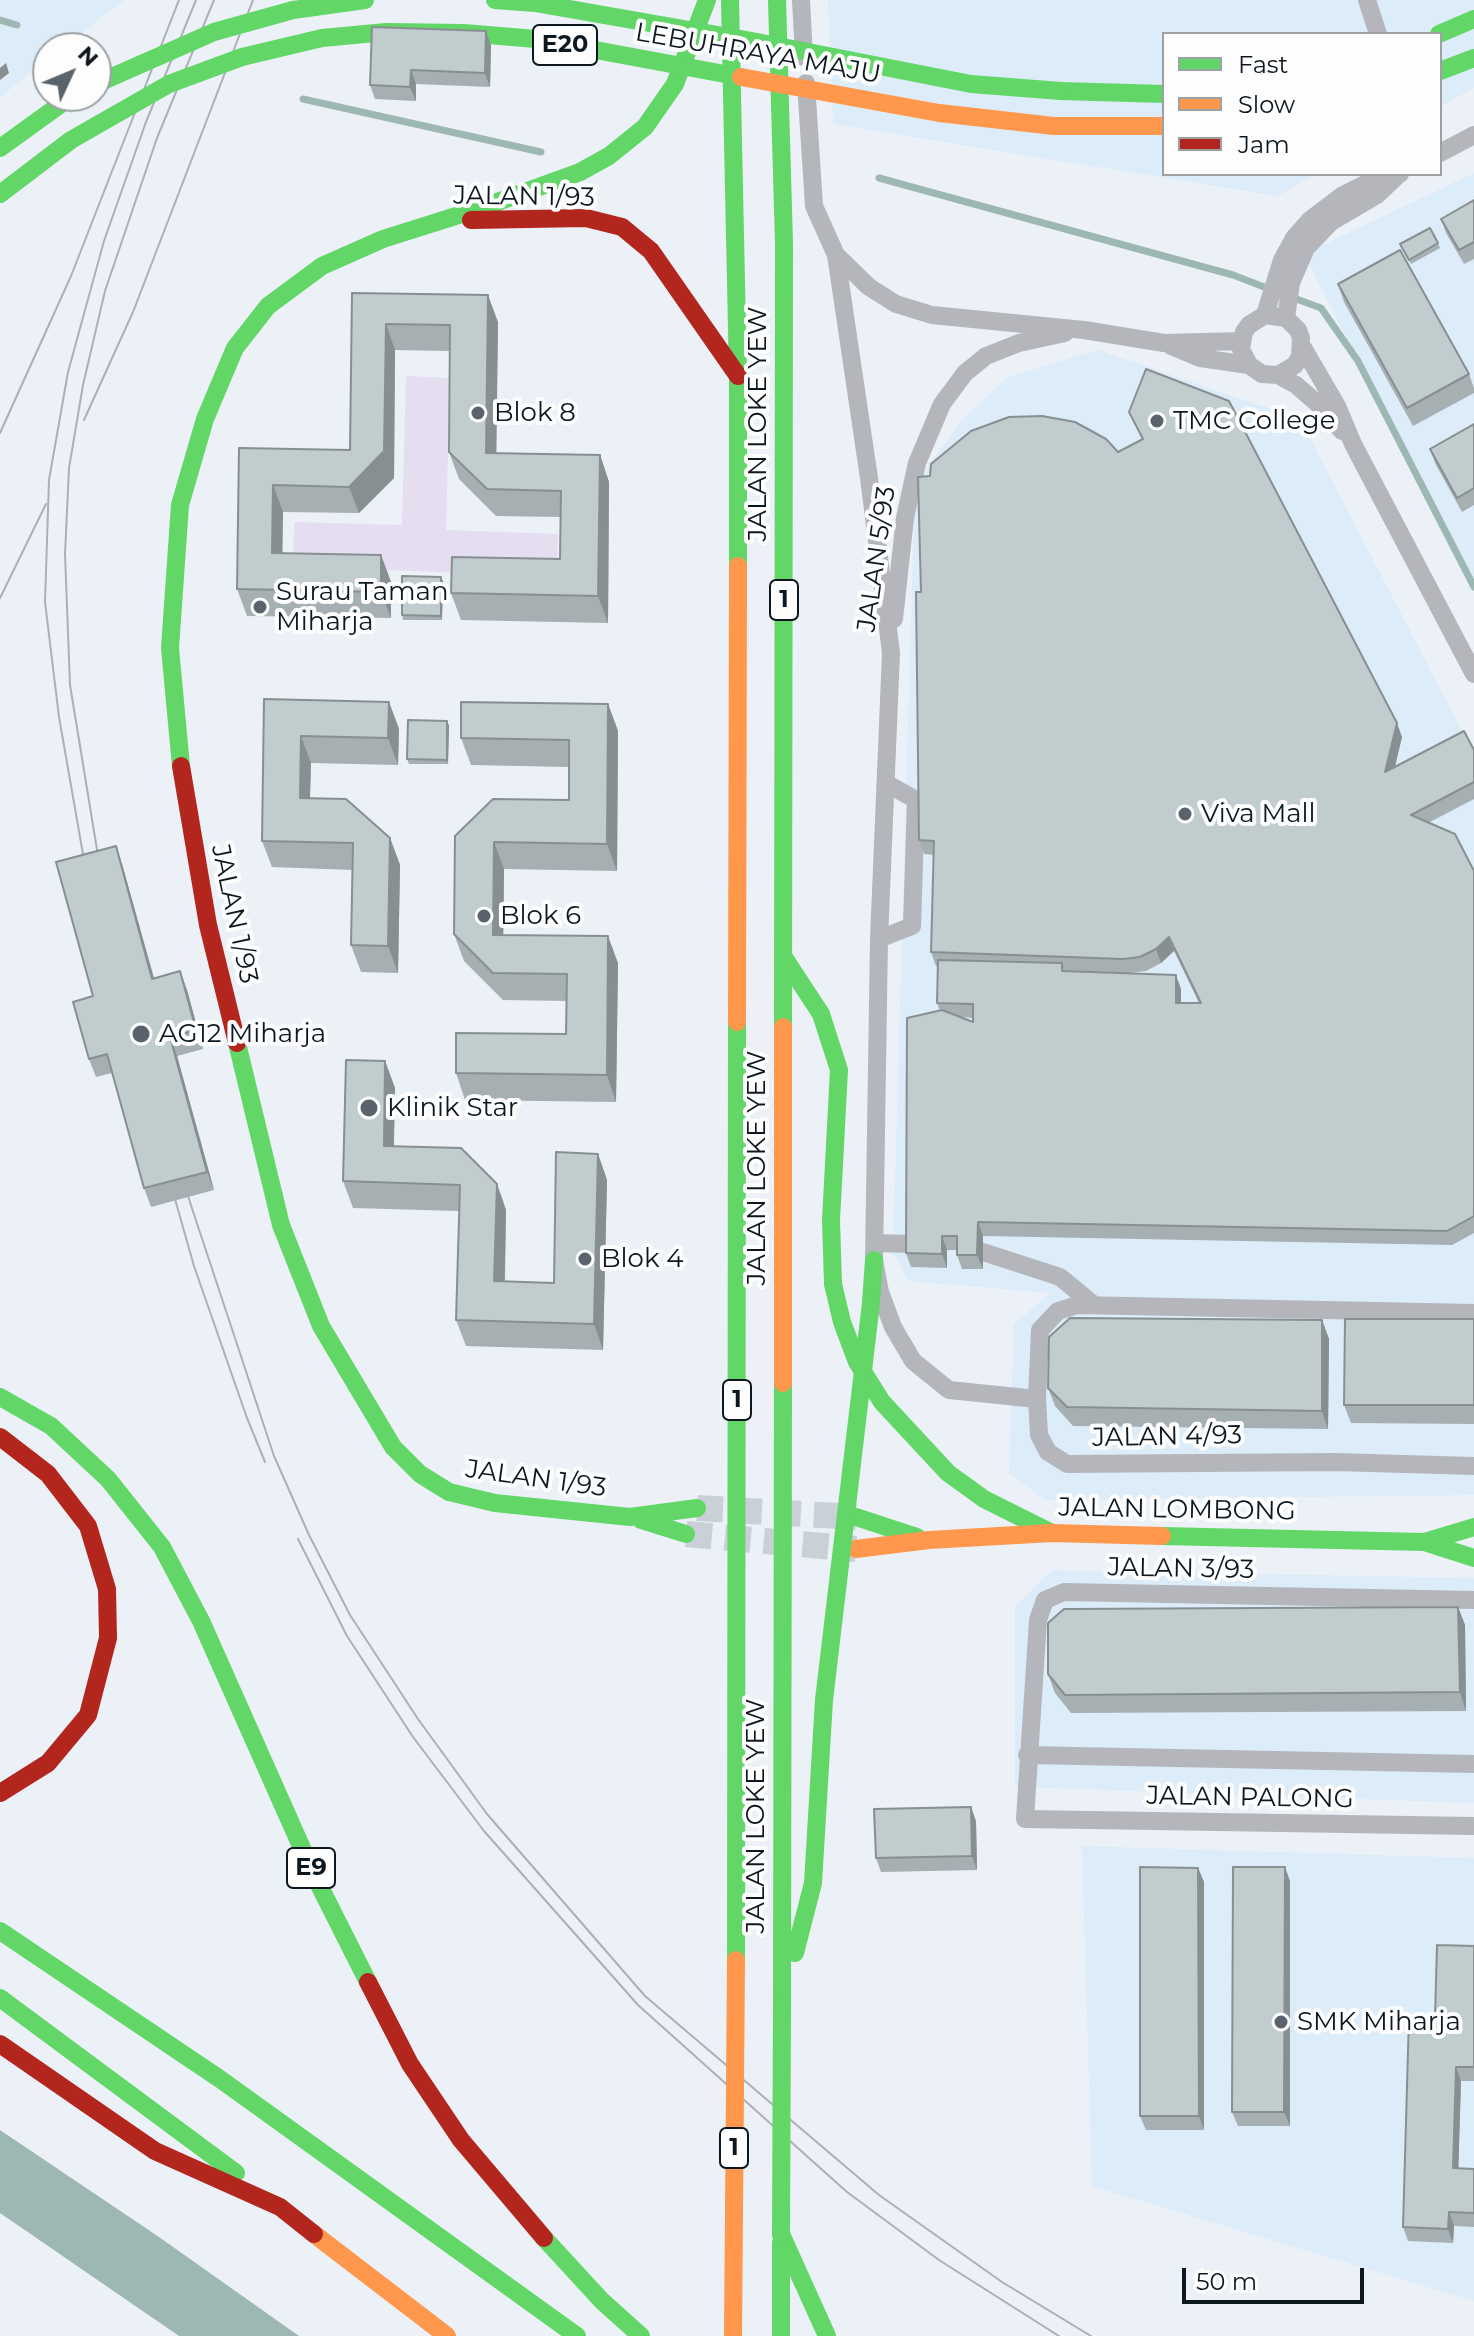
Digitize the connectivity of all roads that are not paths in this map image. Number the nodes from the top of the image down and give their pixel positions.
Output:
1 (365, 0) edge
2 (495, 0) edge
3 (707, 0) edge
4 (730, 0) edge
5 (777, 0) edge
6 (801, 0) edge
7 (1367, 0) edge
8 (1474, 19) edge
9 (1377, 32) edge
10 (1442, 33) edge
11 (1474, 58) edge
12 (1442, 70) edge
13 (112, 77) edge
14 (1162, 94) edge
15 (50, 112) edge
16 (1162, 126) edge
17 (1474, 135) edge
18 (0, 148) edge
19 (1442, 152) edge
20 (1396, 176) edge
21 (0, 194) edge
22 (428, 223) junction
23 (836, 255) junction
24 (1281, 305) junction
25 (1084, 330) junction
26 (1242, 341) junction
27 (1164, 343) junction
28 (1302, 346) junction
29 (1249, 365) junction
30 (1278, 375) junction
31 (738, 376) junction
32 (1353, 444) junction
33 (891, 653) junction
34 (1474, 674) edge
35 (886, 783) junction
36 (879, 939) junction
37 (783, 956) junction
38 (911, 1244) edge
39 (875, 1252) junction
40 (983, 1252) dead end
41 (1094, 1305) junction
42 (1474, 1313) edge
43 (0, 1397) edge
44 (1037, 1399) junction
45 (0, 1437) edge
46 (1474, 1466) edge
47 (697, 1508) tunnel mouth
48 (630, 1517) junction
49 (856, 1517) tunnel mouth
50 (1474, 1527) edge
51 (1052, 1533) junction
52 (686, 1534) tunnel mouth
53 (929, 1540) junction
54 (1424, 1542) junction
55 (856, 1549) tunnel mouth
56 (1474, 1558) edge
57 (1474, 1600) edge
58 (1027, 1755) junction
59 (1474, 1764) edge
60 (0, 1793) edge
61 (1025, 1819) joint
62 (1474, 1826) edge
63 (0, 1931) edge
64 (0, 1998) edge
65 (782, 2006) junction
66 (0, 2044) edge
67 (280, 2207) junction
68 (781, 2234) junction
69 (447, 2336) edge
70 (577, 2336) edge
71 (641, 2336) edge
72 (733, 2336) edge
73 (781, 2336) edge
74 (827, 2336) edge

1 - 13 main road, bridge
2 - 14 main road, LEBUHRAYA MAJU / E20, bridge
3 - 22 main road, JALAN 1/93
4 - 31 main road, JALAN LOKE YEW / 1
5 - 37 main road, JALAN LOKE YEW / 1
6 - 23 street, JALAN 5/93
7 - 9 street
8 - 10 main road
11 - 12 main road
15 - 18 main road
16 - 21 main road, LEBUHRAYA MAJU / E20, bridge
17 - 19 street
20 - 24 street
22 - 31 main road, JALAN 1/93
22 - 48 main road, JALAN 1/93
23 - 25 street, JALAN 5/93
23 - 33 street
24 - 26 street
24 - 28 street
25 - 27 street, JALAN 5/93
25 - 33 street, JALAN 5/93
26 - 27 street, JALAN 5/93
26 - 29 street
27 - 29 street, JALAN 5/93
28 - 30 street
28 - 32 street
29 - 30 street
30 - 32 street
31 - 72 main road, JALAN LOKE YEW / 1, bridge
32 - 34 street
33 - 35 street
35 - 36 street
35 - 36 street
36 - 39 street
37 - 51 main road
37 - 65 main road, JALAN LOKE YEW / 1
38 - 39 street
39 - 44 street
39 - 65 main road, bridge
40 - 41 street
41 - 42 street, JALAN 4/93
41 - 44 street, JALAN 4/93
43 - 71 main road, E9
44 - 46 street, JALAN 4/93
45 - 60 main road
47 - 48 main road
48 - 52 main road
49 - 53 main road, JALAN LOMBONG
50 - 54 main road, JALAN LOMBONG
51 - 53 main road, JALAN LOMBONG
51 - 54 main road, JALAN LOMBONG
53 - 55 main road, JALAN LOMBONG
54 - 56 main road, JALAN LOMBONG
57 - 58 street, JALAN 3/93
58 - 59 street
58 - 61 street, JALAN 3/93
61 - 62 street, JALAN PALONG
63 - 70 main road
64 - 67 main road
65 - 68 main road, JALAN LOKE YEW / 1, bridge
66 - 67 main road
67 - 69 main road
68 - 73 main road, JALAN LOKE YEW / 1
68 - 74 main road

